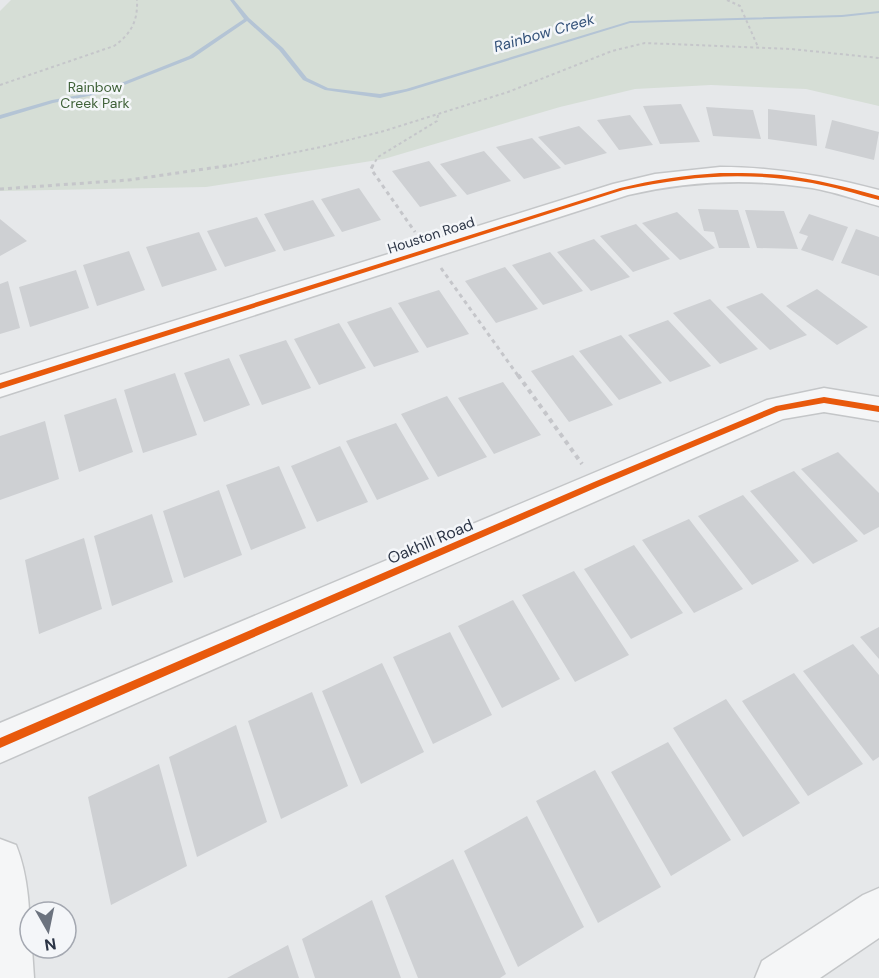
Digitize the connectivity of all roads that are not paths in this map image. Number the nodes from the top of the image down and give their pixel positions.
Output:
1 (879, 198) edge
2 (0, 386) edge
3 (879, 409) edge
4 (0, 743) edge
5 (0, 861) edge
6 (879, 911) edge
7 (10, 978) edge
8 (778, 978) edge

1 - 2 street, Houston Road
3 - 4 street, Oakhill Road
5 - 7 street
6 - 8 street

